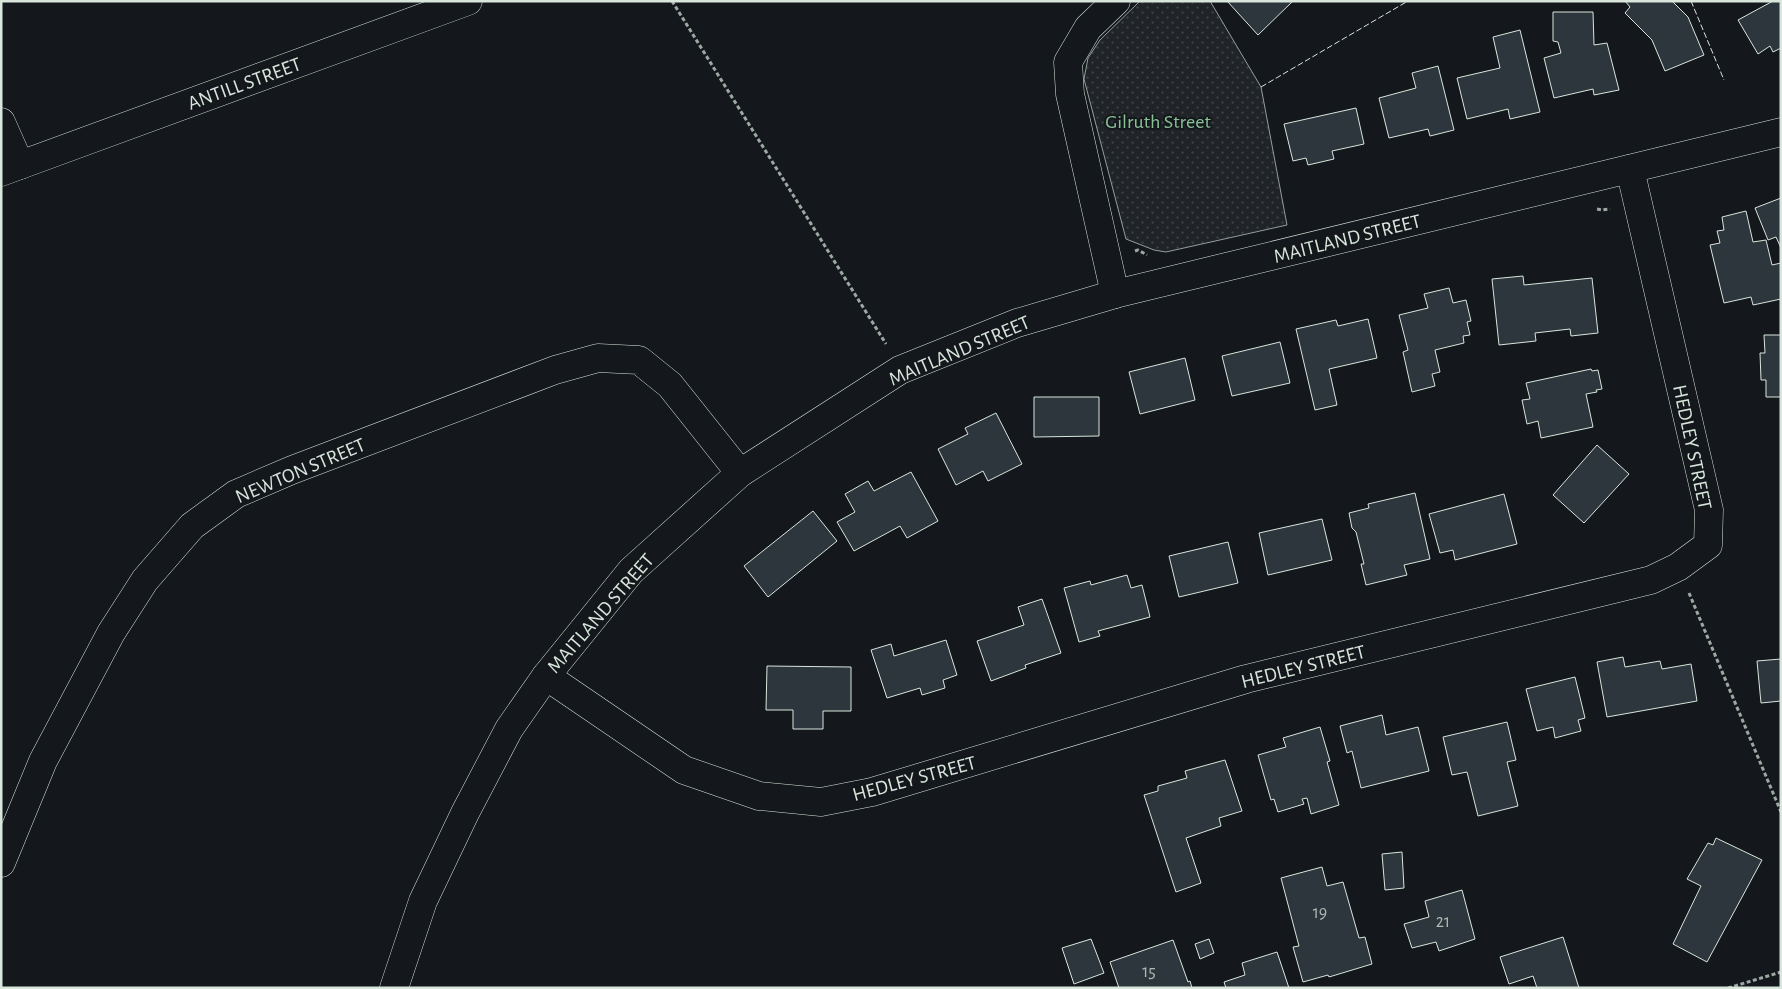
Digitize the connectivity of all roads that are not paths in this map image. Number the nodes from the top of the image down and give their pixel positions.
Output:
1 (468, 1) edge
2 (1116, 1) edge
3 (1, 122) edge
4 (1781, 132) edge
5 (11, 169) edge
6 (1630, 169) junction
7 (1116, 294) junction
8 (740, 473) junction
9 (546, 676) junction
10 (1, 863) edge
11 (394, 988) edge

1 - 5 street, ANTILL STREET
2 - 7 street
3 - 5 street, ANTILL STREET
4 - 6 street, MAITLAND STREET
6 - 7 street, MAITLAND STREET
6 - 9 street, HEDLEY STREET
7 - 8 street, MAITLAND STREET
8 - 9 street, MAITLAND STREET
8 - 10 street, NEWTON STREET
9 - 11 street, MAITLAND STREET

